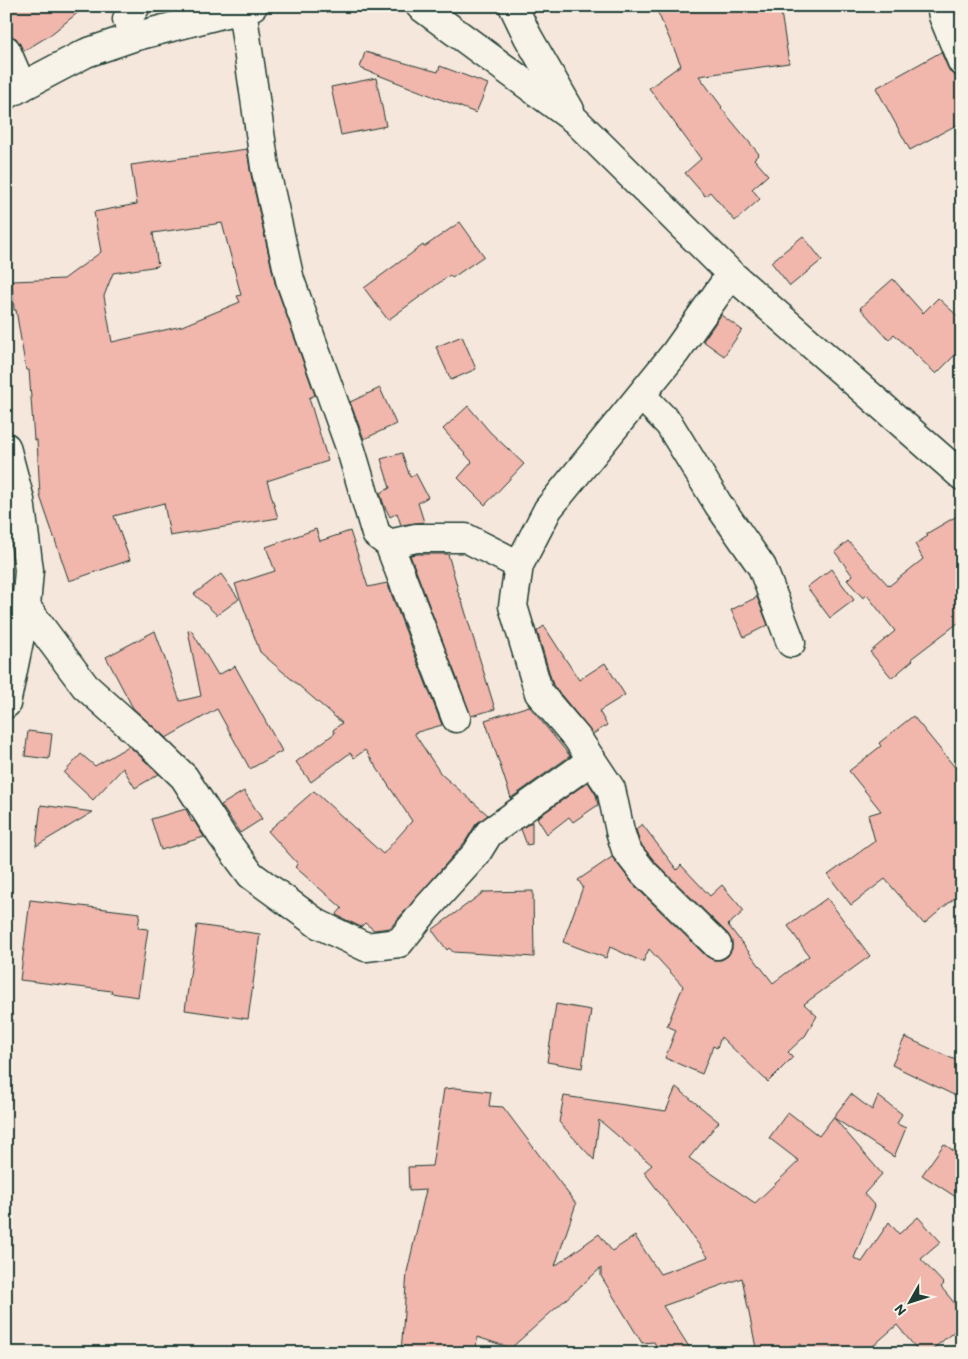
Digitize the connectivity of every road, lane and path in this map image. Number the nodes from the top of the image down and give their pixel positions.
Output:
1 (420, 6) edge
2 (513, 6) edge
3 (941, 6) edge
4 (248, 8) edge
5 (136, 11) edge
6 (6, 50) edge
7 (86, 53) junction
8 (962, 62) edge
9 (14, 91) edge
10 (575, 120) junction
11 (731, 274) junction
12 (641, 395) junction
13 (6, 447) edge
14 (962, 476) edge
15 (389, 544) junction
16 (519, 565) junction
17 (26, 607) junction
18 (791, 643) dead end
19 (6, 704) edge
20 (456, 718) dead end
21 (592, 760) junction
22 (718, 945) dead end

1 - 10 street
2 - 10 street
3 - 8 street
4 - 7 street
4 - 15 street
5 - 7 street
6 - 9 street
7 - 9 street
10 - 11 street
11 - 12 street
11 - 14 street
12 - 16 street
12 - 18 street
13 - 17 street
15 - 16 street
15 - 20 street
16 - 21 street
17 - 19 street
17 - 21 street
21 - 22 street

